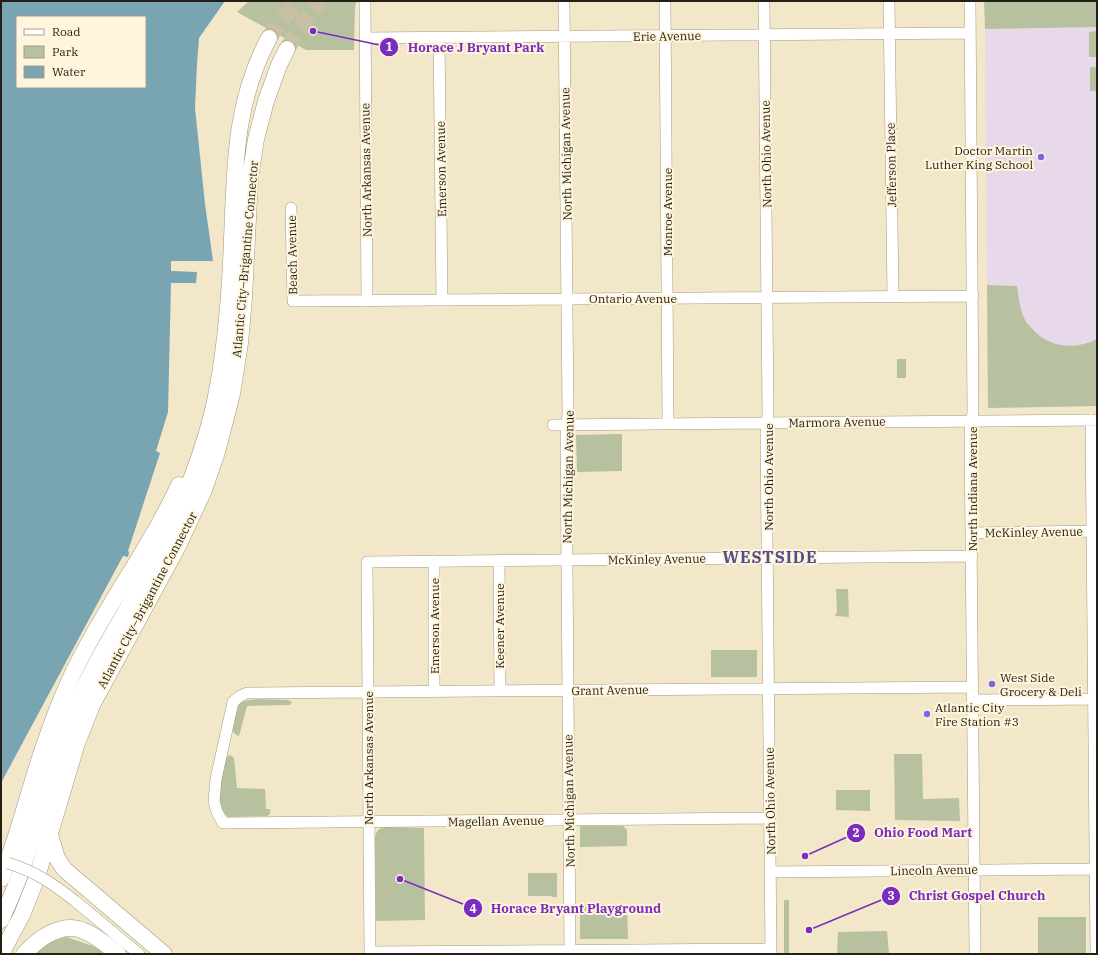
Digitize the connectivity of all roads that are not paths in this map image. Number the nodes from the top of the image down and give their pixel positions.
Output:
1 (365, 1) edge
2 (564, 1) edge
3 (665, 1) edge
4 (764, 1) edge
5 (889, 1) edge
6 (970, 1) edge
7 (970, 33) junction
8 (890, 34) junction
9 (765, 35) junction
10 (665, 36) junction
11 (565, 37) junction
12 (269, 38) tunnel mouth
13 (365, 38) junction
14 (439, 38) junction
15 (287, 49) tunnel mouth
16 (291, 208) dead end
17 (893, 296) junction
18 (973, 296) junction
19 (667, 298) junction
20 (767, 298) junction
21 (567, 299) junction
22 (442, 300) junction
23 (292, 301) joint
24 (367, 301) junction
25 (218, 386) junction
26 (1094, 420) edge
27 (971, 421) junction
28 (668, 423) junction
29 (767, 423) junction
30 (553, 425) dead end
31 (567, 425) junction
32 (1095, 531) edge
33 (971, 533) junction
34 (972, 556) junction
35 (768, 558) junction
36 (499, 560) junction
37 (567, 560) junction
38 (434, 561) junction
39 (367, 562) joint
40 (973, 687) junction
41 (769, 688) junction
42 (568, 690) junction
43 (500, 691) junction
44 (368, 692) junction
45 (434, 692) junction
46 (1095, 699) edge
47 (973, 700) junction
48 (769, 818) junction
49 (569, 820) junction
50 (368, 822) junction
51 (224, 823) joint
52 (50, 835) junction
53 (8, 863) junction
54 (1096, 869) edge
55 (974, 870) junction
56 (770, 872) junction
57 (1, 879) edge
58 (1, 920) edge
59 (771, 951) edge
60 (570, 952) edge
61 (370, 953) edge
62 (1, 954) edge
63 (24, 954) edge
64 (118, 954) edge
65 (139, 954) edge
66 (164, 954) edge
67 (975, 954) edge
68 (1096, 954) edge

1 - 13 street, North Arkansas Avenue
2 - 11 street, North Michigan Avenue
3 - 10 street, Monroe Avenue
4 - 9 street, North Ohio Avenue
5 - 8 street, Jefferson Place
6 - 7 street, North Indiana Avenue
7 - 8 street, Erie Avenue
7 - 18 street, North Indiana Avenue
8 - 9 street, Erie Avenue
8 - 17 street, Jefferson Place
9 - 10 street, Erie Avenue
9 - 20 street, North Ohio Avenue
10 - 11 street, Erie Avenue
10 - 19 street, Monroe Avenue
11 - 14 street, Erie Avenue
11 - 21 street, North Michigan Avenue
12 - 25 highway, Atlantic City–Brigantine Connector
13 - 14 street, Erie Avenue
13 - 24 street, North Arkansas Avenue
14 - 22 street, Emerson Avenue
15 - 52 highway, Atlantic City–Brigantine Connector
16 - 23 street, Beach Avenue
17 - 18 street, Ontario Avenue
17 - 20 street, Ontario Avenue
18 - 27 street, North Indiana Avenue
19 - 20 street, Ontario Avenue
19 - 21 street, Ontario Avenue
19 - 28 street, Monroe Avenue
20 - 29 street, North Ohio Avenue
21 - 22 street, Ontario Avenue
21 - 31 street, North Michigan Avenue
22 - 24 street, Ontario Avenue
23 - 24 street, Ontario Avenue
25 - 53 highway
25 - 58 highway, Atlantic City–Brigantine Connector
26 - 27 street, Marmora Avenue
26 - 32 street
27 - 29 street, Marmora Avenue
27 - 33 street, North Indiana Avenue
28 - 29 street, Marmora Avenue
28 - 31 street, Marmora Avenue
29 - 35 street, North Ohio Avenue
30 - 31 street, Marmora Avenue
31 - 37 street, North Michigan Avenue
32 - 33 street, McKinley Avenue
32 - 46 street
33 - 34 street, North Indiana Avenue
34 - 35 street, McKinley Avenue
34 - 40 street, North Indiana Avenue
35 - 37 street, McKinley Avenue
35 - 41 street, North Ohio Avenue
36 - 37 street, McKinley Avenue
36 - 38 street, McKinley Avenue
36 - 43 street, Keener Avenue
37 - 42 street, North Michigan Avenue
38 - 39 street, McKinley Avenue
38 - 45 street, Emerson Avenue
39 - 44 street, North Arkansas Avenue
40 - 41 street, Grant Avenue
40 - 47 street, North Indiana Avenue
41 - 42 street, Grant Avenue
41 - 48 street, North Ohio Avenue
42 - 43 street, Grant Avenue
42 - 49 street, North Michigan Avenue
43 - 45 street, Grant Avenue
44 - 45 street, Grant Avenue
44 - 50 street, North Arkansas Avenue
44 - 51 street, Grant Avenue
46 - 47 street
46 - 54 street
47 - 55 street, North Indiana Avenue
48 - 49 street, Magellan Avenue
48 - 56 street, North Ohio Avenue
49 - 50 street, Magellan Avenue
49 - 60 street, North Michigan Avenue
50 - 51 street, Magellan Avenue
50 - 61 street, North Arkansas Avenue
52 - 62 highway, Atlantic City–Brigantine Connector
52 - 66 highway
53 - 57 highway
53 - 65 street, bridge
54 - 55 street, Lincoln Avenue
54 - 68 street
55 - 56 street, Lincoln Avenue
55 - 67 street, North Indiana Avenue
56 - 59 street, North Ohio Avenue
59 - 60 street
60 - 61 street
63 - 64 highway

